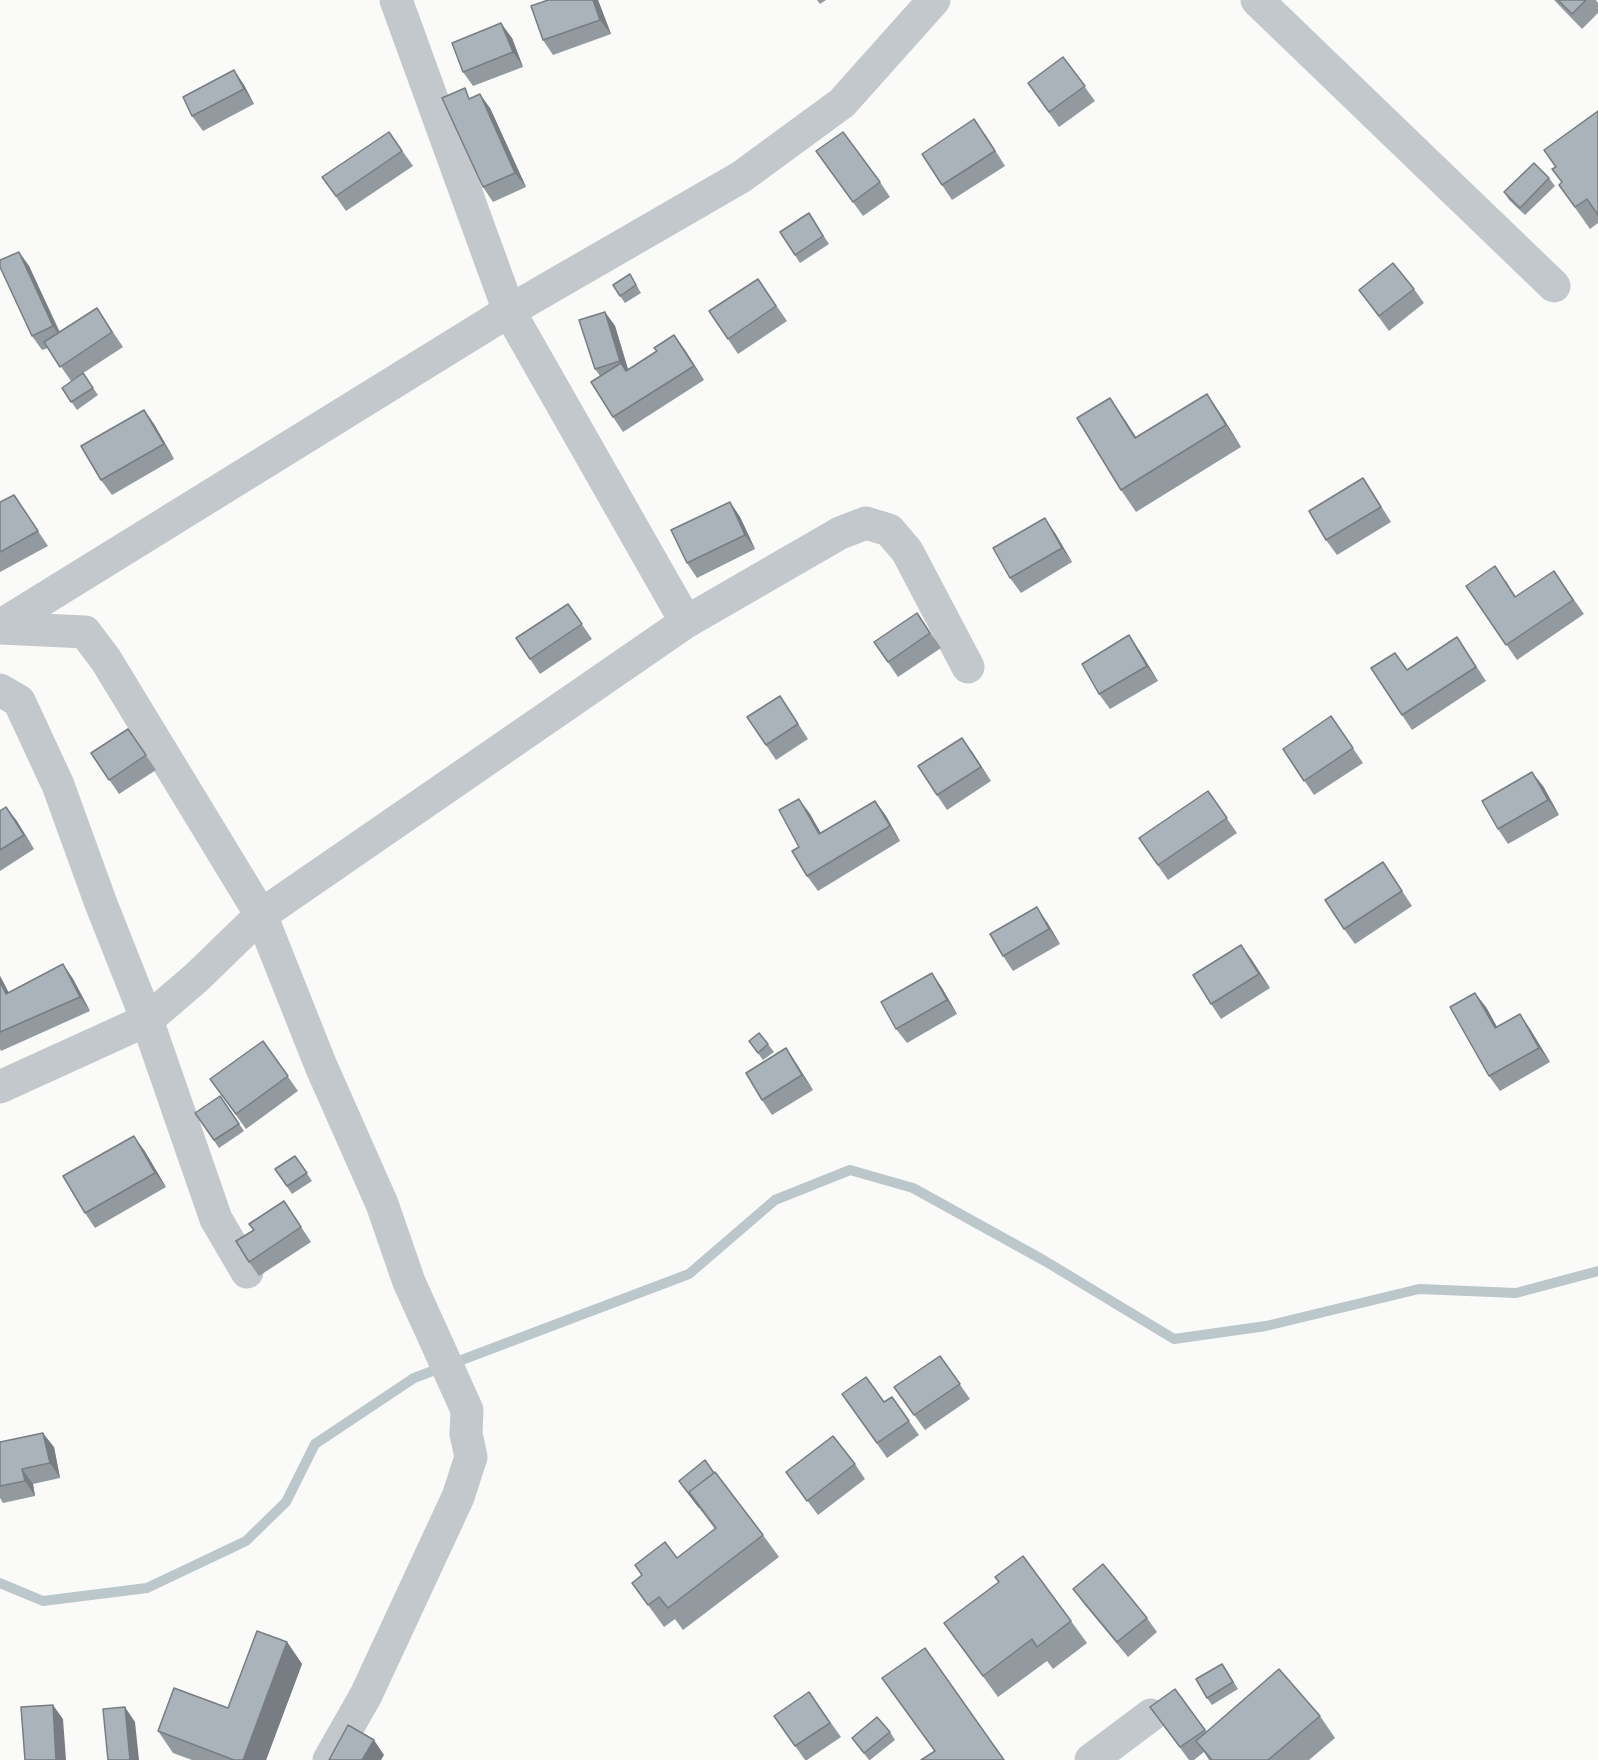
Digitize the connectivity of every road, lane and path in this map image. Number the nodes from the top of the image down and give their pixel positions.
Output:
1 (396, 0) edge
2 (934, 0) edge
3 (1257, 0) edge
4 (1554, 286) dead end
5 (509, 311) junction
6 (686, 622) junction
7 (0, 627) edge
8 (968, 667) dead end
9 (0, 690) edge
10 (261, 915) junction
11 (147, 1020) junction
12 (0, 1087) edge
13 (247, 1272) edge
14 (1151, 1715) edge
15 (329, 1760) edge
16 (1090, 1760) edge

1 - 5 street
2 - 5 street
3 - 4 street
5 - 6 street
5 - 7 street
6 - 8 street
6 - 10 street
7 - 10 street
9 - 11 street
10 - 11 street
10 - 15 street
11 - 12 street
11 - 13 street
14 - 16 street

